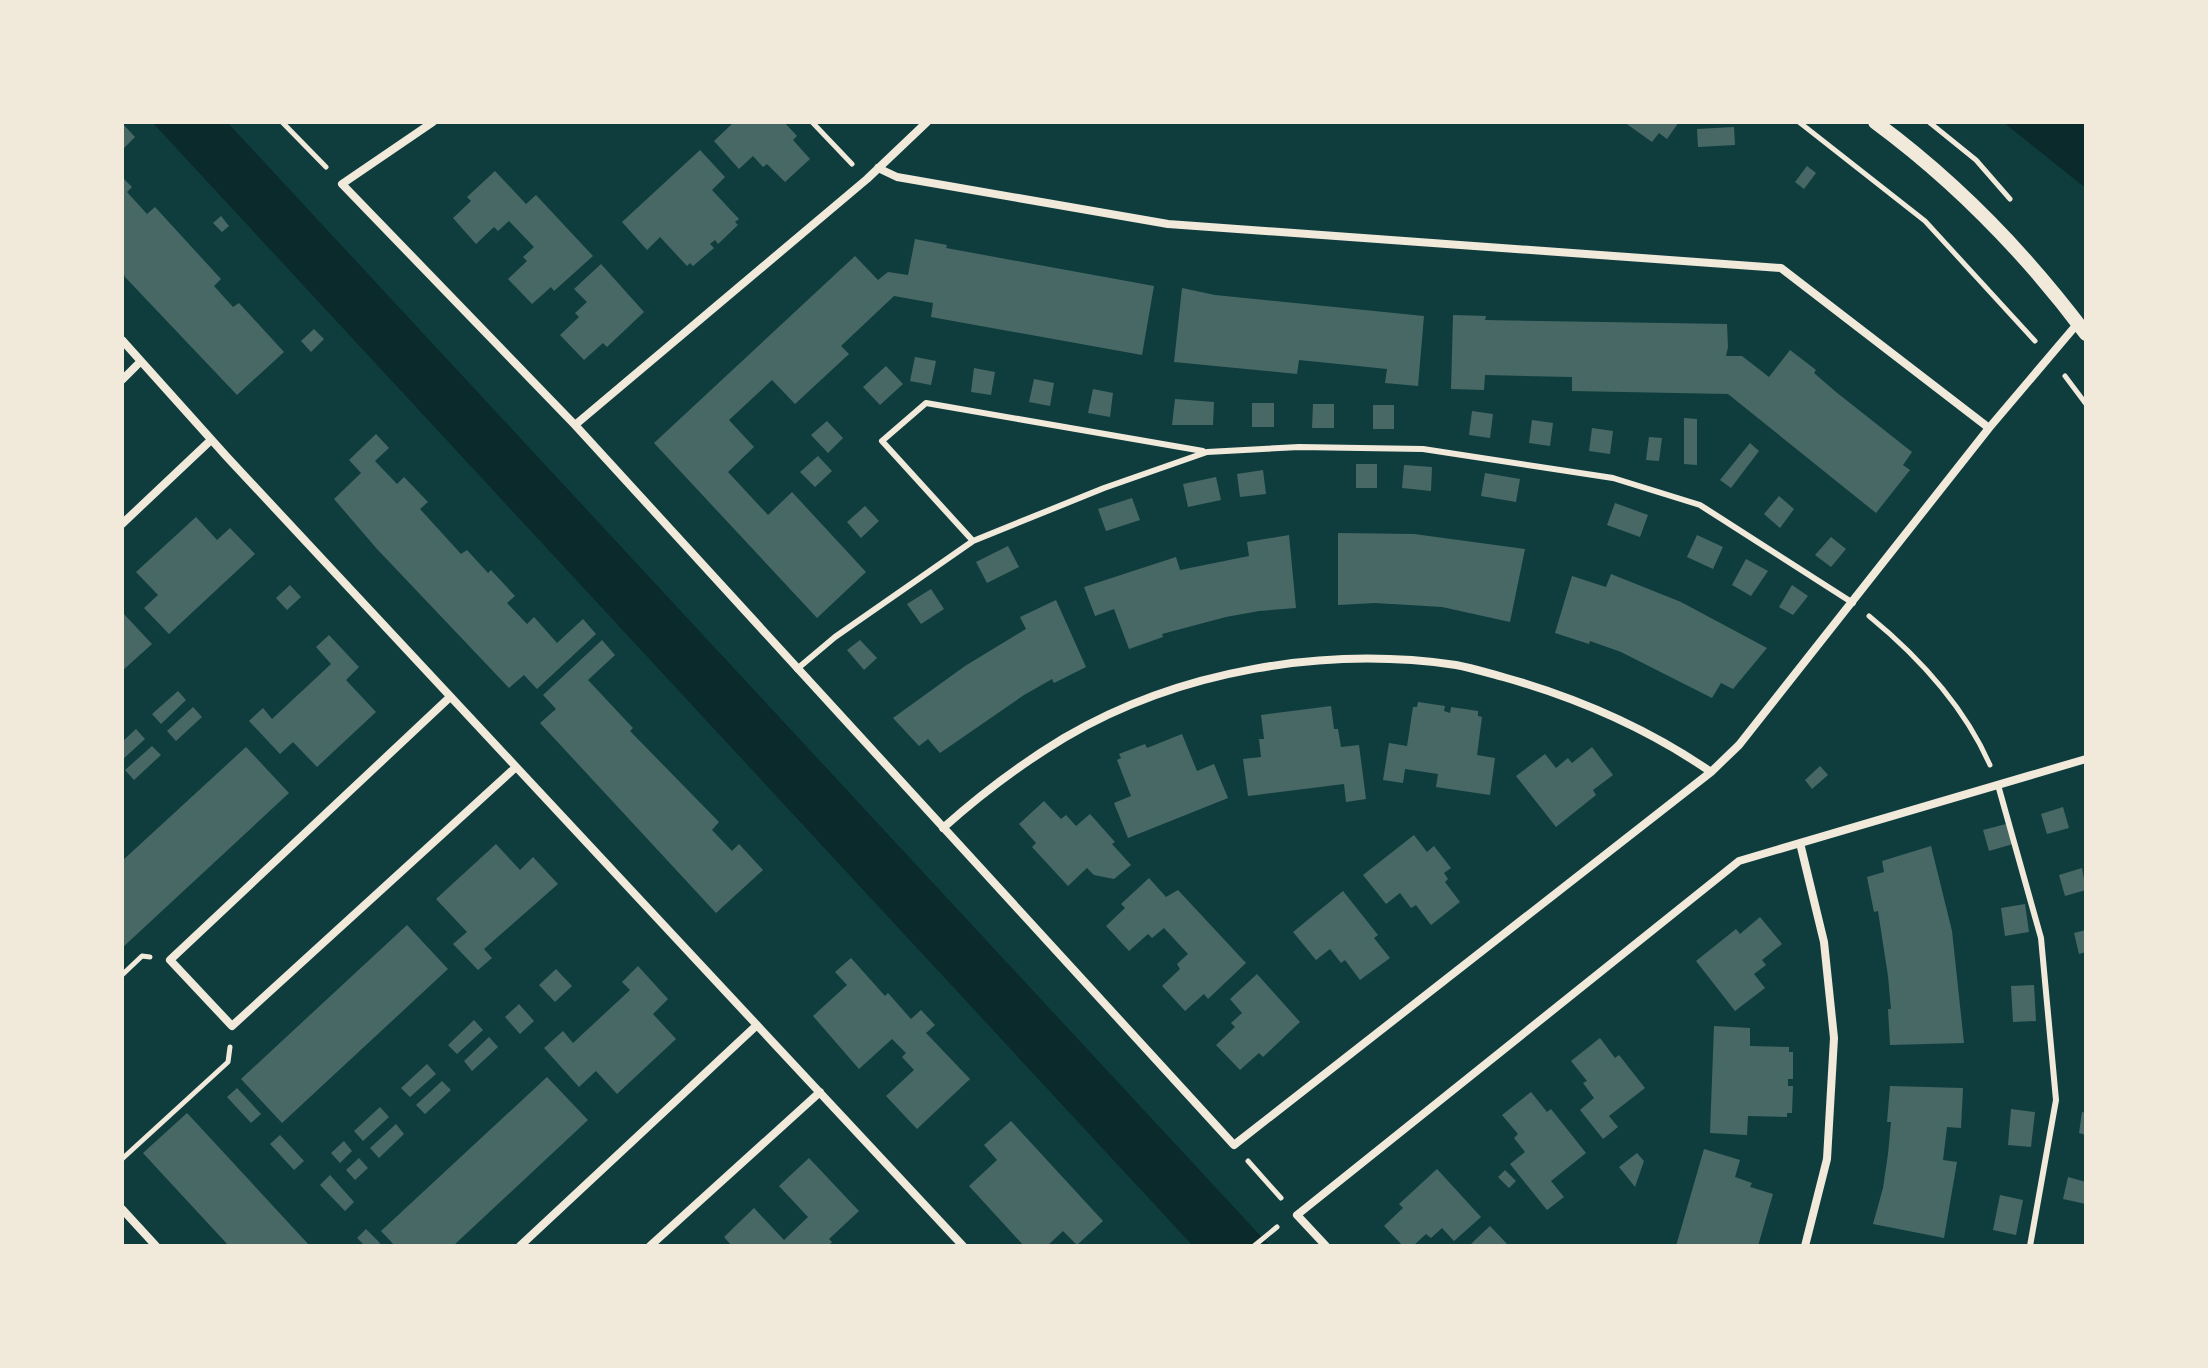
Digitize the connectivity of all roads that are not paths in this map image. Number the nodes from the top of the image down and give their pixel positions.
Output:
1 (433, 122) edge
2 (927, 122) edge
3 (1875, 122) edge
4 (878, 168) junction
5 (2082, 329) edge
6 (122, 340) edge
7 (141, 361) junction
8 (122, 380) edge
9 (575, 425) junction
10 (1989, 428) junction
11 (211, 440) junction
12 (1207, 452) junction
13 (122, 524) edge
14 (973, 541) junction
15 (1853, 603) junction
16 (796, 670) junction
17 (450, 697) junction
18 (2086, 759) edge
19 (516, 767) junction
20 (1711, 772) junction
21 (1998, 785) junction
22 (943, 828) junction
23 (1800, 843) junction
24 (757, 1025) junction
25 (820, 1092) junction
26 (122, 1209) edge
27 (156, 1246) edge
28 (520, 1246) edge
29 (650, 1246) edge
30 (963, 1246) edge
31 (1326, 1246) edge
32 (1805, 1246) edge
33 (2030, 1246) edge

1 - 9 street
2 - 4 street
3 - 5 street
4 - 9 street
4 - 10 street
5 - 10 street
6 - 7 street
7 - 8 street
7 - 11 street
9 - 16 street
10 - 15 street
11 - 13 street
11 - 17 street
12 - 14 lane
12 - 14 lane
12 - 15 lane
14 - 16 lane
15 - 20 street
16 - 22 street
17 - 19 street
17 - 19 street
18 - 21 street
19 - 24 street
20 - 22 street
20 - 22 street
21 - 23 street
21 - 33 lane
23 - 31 street
23 - 32 street
24 - 25 street
24 - 28 street
25 - 29 street
25 - 30 street
26 - 27 street

